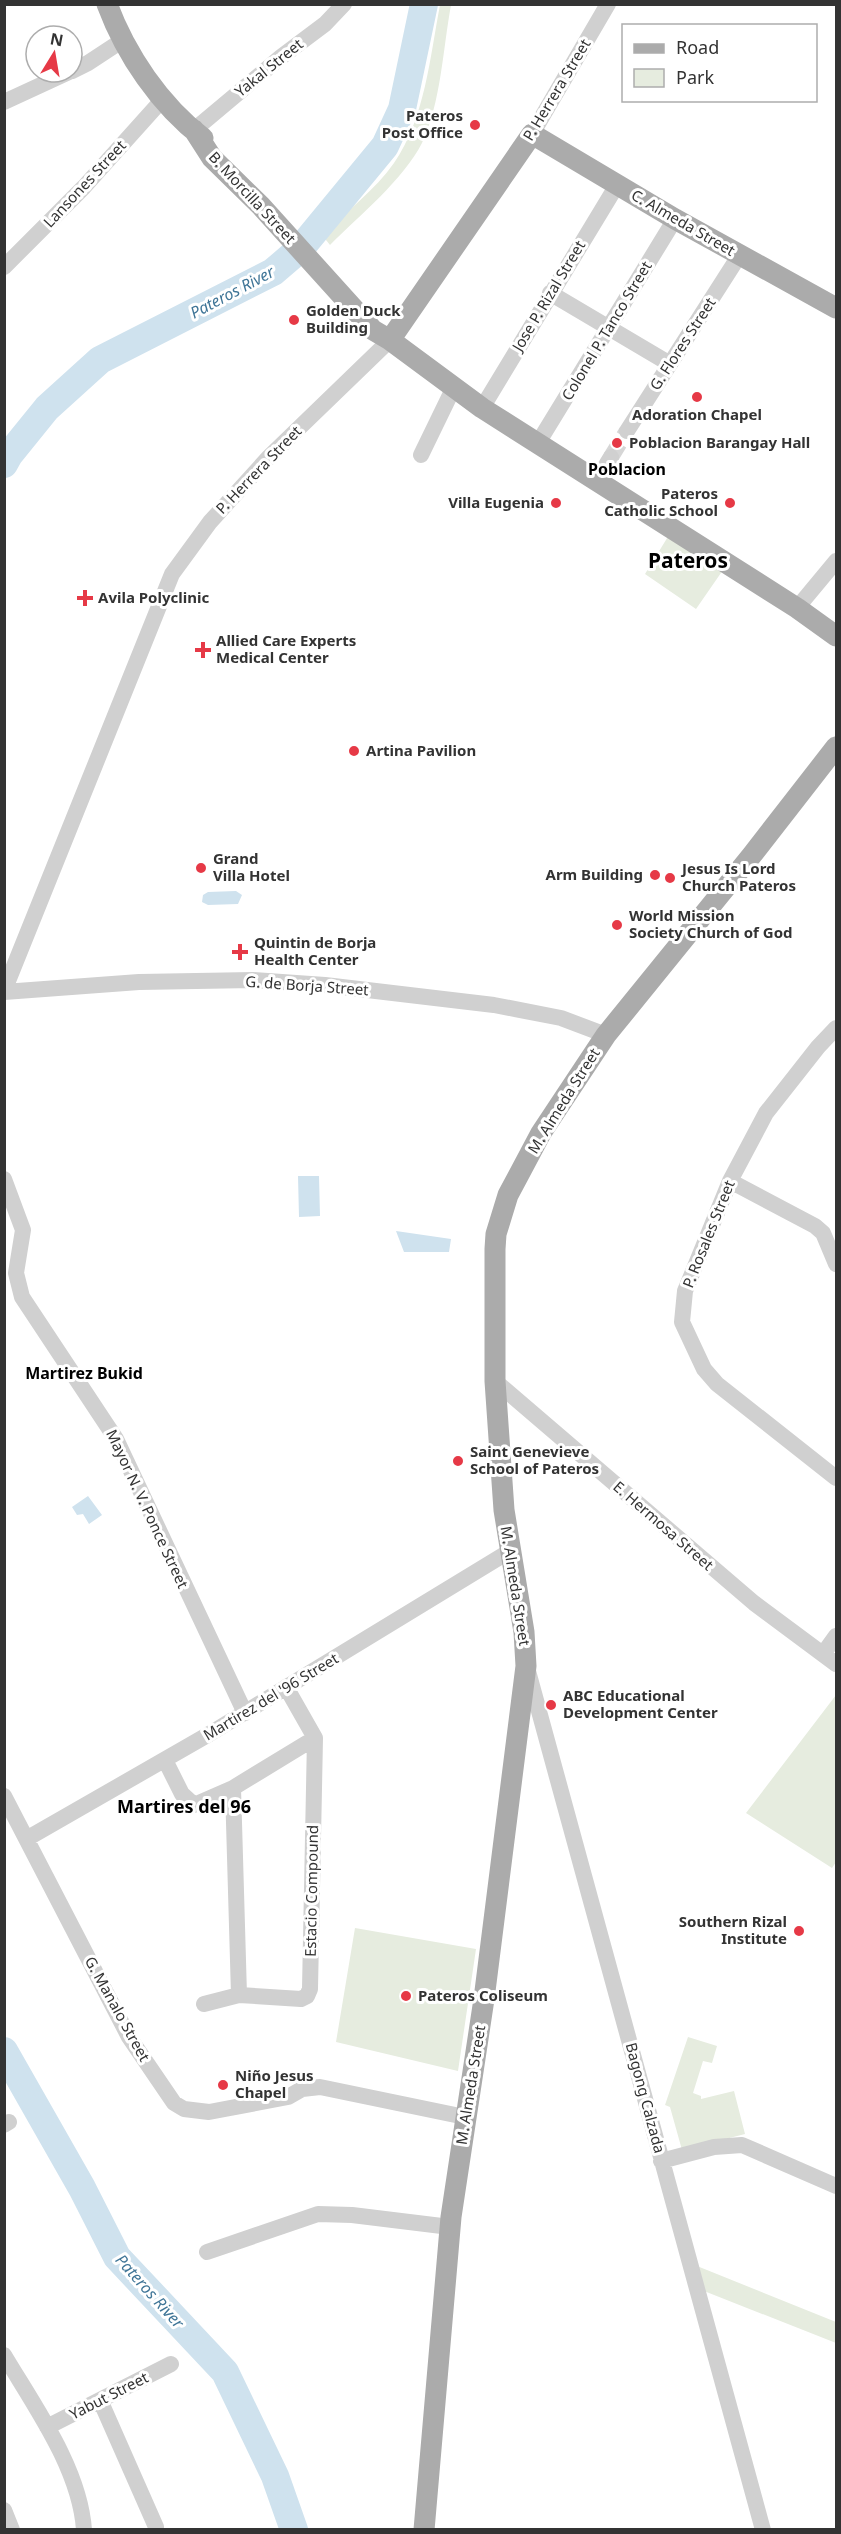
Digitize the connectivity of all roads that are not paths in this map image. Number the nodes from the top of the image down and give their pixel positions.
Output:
1 (107, 4) edge
2 (344, 4) edge
3 (608, 4) edge
4 (123, 40) junction
5 (84, 65) edge
6 (43, 84) edge
7 (163, 99) junction
8 (4, 102) edge
9 (194, 130) junction
10 (532, 134) junction
11 (617, 185) junction
12 (675, 219) junction
13 (739, 256) junction
14 (4, 267) edge
15 (550, 293) junction
16 (837, 308) edge
17 (608, 329) junction
18 (390, 340) junction
19 (670, 364) junction
20 (453, 389) junction
21 (482, 408) junction
22 (627, 431) tunnel mouth
23 (538, 443) junction
24 (421, 456) dead end
25 (610, 457) tunnel mouth
26 (597, 480) junction
27 (837, 561) edge
28 (797, 608) junction
29 (837, 636) edge
30 (837, 747) edge
31 (4, 991) edge
32 (837, 1028) edge
33 (606, 1035) junction
34 (4, 1179) edge
35 (730, 1181) junction
36 (837, 1264) edge
37 (495, 1381) junction
38 (837, 1478) edge
39 (510, 1551) junction
40 (837, 1636) edge
41 (830, 1659) edge
42 (526, 1666) junction
43 (286, 1687) junction
44 (245, 1713) junction
45 (315, 1738) junction
46 (165, 1760) junction
47 (233, 1788) junction
48 (4, 1796) edge
49 (28, 1838) junction
50 (239, 1995) junction
51 (204, 2004) dead end
52 (465, 2117) junction
53 (662, 2161) junction
54 (837, 2186) edge
55 (450, 2227) junction
56 (207, 2252) dead end
57 (4, 2355) edge
58 (171, 2364) dead end
59 (100, 2400) junction
60 (46, 2427) junction
61 (4, 2510) edge
62 (156, 2527) dead end
63 (12, 2529) edge
64 (84, 2529) edge
65 (424, 2529) edge
66 (763, 2529) edge

1 - 4 main road, B. Morcilla Street
2 - 9 street, Yakal Street
3 - 10 street, P. Herrera Street
4 - 5 street
4 - 7 main road, B. Morcilla Street
6 - 8 street
7 - 9 main road, B. Morcilla Street
7 - 14 street, Lansones Street
9 - 18 main road, B. Morcilla Street
10 - 11 main road, C. Almeda Street
10 - 18 main road, P. Herrera Street
11 - 12 main road, C. Almeda Street
11 - 15 street, Jose P. Rizal Street
12 - 13 main road, C. Almeda Street
12 - 17 street, Colonel P. Tanco Street
13 - 16 main road, C. Almeda Street
13 - 19 street, G. Flores Street
15 - 17 street
15 - 21 street, Jose P. Rizal Street
17 - 19 street
17 - 23 street, Colonel P. Tanco Street
18 - 20 main road, B. Morcilla Street
18 - 31 street, P. Herrera Street
19 - 22 street, G. Flores Street
20 - 21 main road, B. Morcilla Street
20 - 24 street
21 - 23 main road, B. Morcilla Street
23 - 26 main road, B. Morcilla Street
25 - 26 street
26 - 28 main road, B. Morcilla Street
27 - 28 street
28 - 29 main road, B. Morcilla Street
30 - 33 main road, M. Almeda Street
31 - 33 street, G. de Borja Street
32 - 35 street, P. Rosales Street
33 - 37 main road, M. Almeda Street
34 - 44 street, Mayor N. V. Ponce Street
35 - 36 street
35 - 38 street, P. Rosales Street
37 - 39 main road, M. Almeda Street
37 - 41 street, E. Hermosa Street
39 - 42 main road, M. Almeda Street
39 - 43 street, Martirez del '96 Street
40 - 41 street
42 - 52 main road, M. Almeda Street
42 - 53 street, Bagong Calzada
43 - 44 street, Martirez del '96 Street
43 - 45 street
44 - 46 street, Martirez del '96 Street
45 - 47 street
45 - 50 street, Estacio Compound
46 - 47 street
46 - 49 street, Martirez del '96 Street
47 - 50 street
48 - 49 street, G. Manalo Street
49 - 52 street, G. Manalo Street
50 - 51 street, Estacio Compound
52 - 55 main road, M. Almeda Street
53 - 54 street
53 - 66 street, Bagong Calzada
55 - 56 street
55 - 65 main road, M. Almeda Street
57 - 60 street
58 - 59 street, Yabut Street
59 - 60 street, Yabut Street
59 - 62 street
60 - 64 street
61 - 63 street

